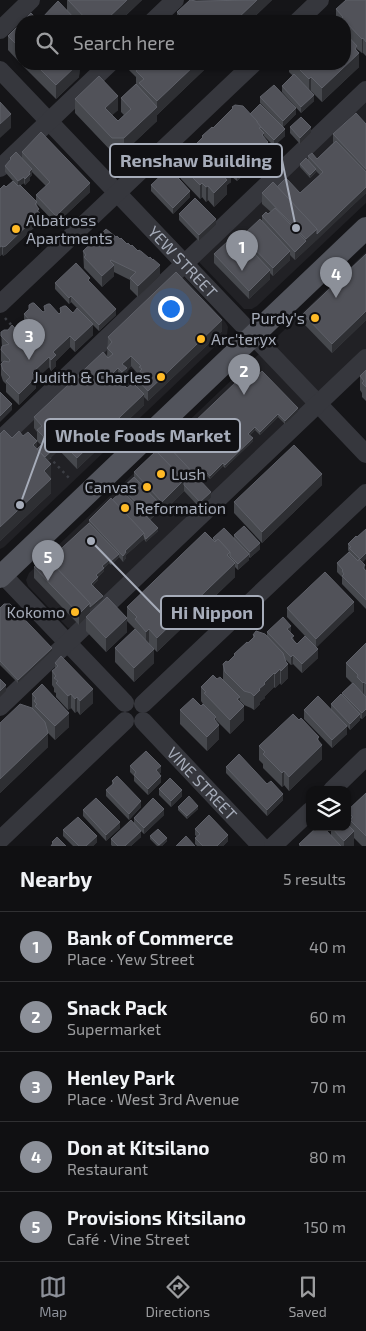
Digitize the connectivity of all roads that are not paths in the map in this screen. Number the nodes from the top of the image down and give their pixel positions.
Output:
1 (32, 0) edge
2 (176, 0) edge
3 (320, 0) edge
4 (16, 15) edge
5 (160, 15) edge
6 (304, 15) edge
7 (15, 16) edge
8 (0, 30) edge
9 (0, 70) edge
10 (103, 70) edge
11 (247, 70) edge
12 (366, 90) edge
13 (49, 121) junction
14 (0, 168) edge
15 (117, 192) junction
16 (366, 228) edge
17 (184, 264) junction
18 (2, 311) edge
19 (253, 336) junction
20 (366, 358) edge
21 (318, 404) junction
22 (0, 440) edge
23 (366, 454) edge
24 (366, 493) edge
25 (1, 574) edge
26 (68, 643) junction
27 (125, 703) junction
28 (143, 704) junction
29 (0, 707) edge
30 (125, 721) junction
31 (143, 721) junction
32 (366, 757) edge
33 (336, 786) edge
34 (306, 815) edge
35 (0, 840) edge
36 (261, 846) edge
37 (273, 846) edge

1 - 4 street
2 - 5 street
3 - 6 street
7 - 8 street
9 - 13 street, YEW STREET
10 - 13 street
11 - 15 street
12 - 17 street
13 - 14 street
13 - 15 street, YEW STREET
15 - 17 street, YEW STREET
15 - 18 street
16 - 19 main road
17 - 19 street, YEW STREET
17 - 22 street
19 - 21 street, YEW STREET
19 - 25 main road
20 - 21 street
21 - 23 street, YEW STREET
21 - 26 street
24 - 28 street
25 - 26 street
26 - 27 street
26 - 29 street
27 - 28 street
27 - 30 street
28 - 31 street
30 - 31 street
30 - 35 street
31 - 36 street, VINE STREET
32 - 33 street
34 - 37 street

